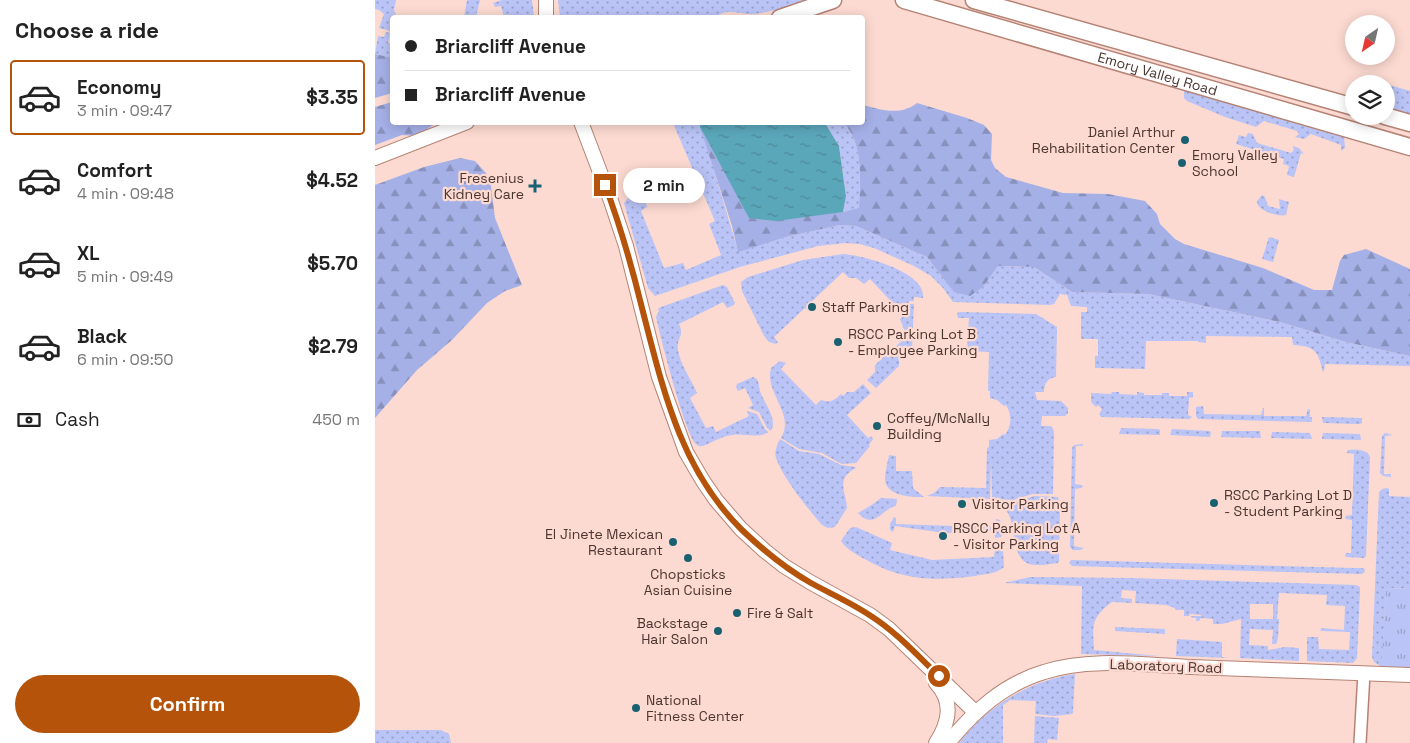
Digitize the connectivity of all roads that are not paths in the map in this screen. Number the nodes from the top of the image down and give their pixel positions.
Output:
1 (546, 0) edge
2 (833, 0) edge
3 (904, 0) edge
4 (983, 1) edge
5 (547, 15) edge
6 (788, 15) edge
7 (983, 22) junction
8 (1345, 104) edge
9 (1395, 119) edge
10 (1345, 120) edge
11 (1410, 123) edge
12 (459, 125) edge
13 (582, 125) edge
14 (1360, 125) edge
15 (1410, 147) edge
16 (375, 158) edge
17 (899, 638) junction
18 (1364, 673) junction
19 (1410, 675) edge
20 (975, 712) junction
21 (936, 743) edge
22 (948, 743) edge
23 (1360, 743) edge

1 - 5 street
2 - 6 main road
3 - 7 main road, Emory Valley Road
4 - 7 street
4 - 8 main road, Emory Valley Road
7 - 10 main road, Emory Valley Road
9 - 11 main road
12 - 16 street
13 - 17 street
14 - 15 main road, Emory Valley Road
17 - 20 street
17 - 21 street
18 - 19 street, Laboratory Road
18 - 20 street, Laboratory Road
18 - 23 street
20 - 22 street, Laboratory Road

